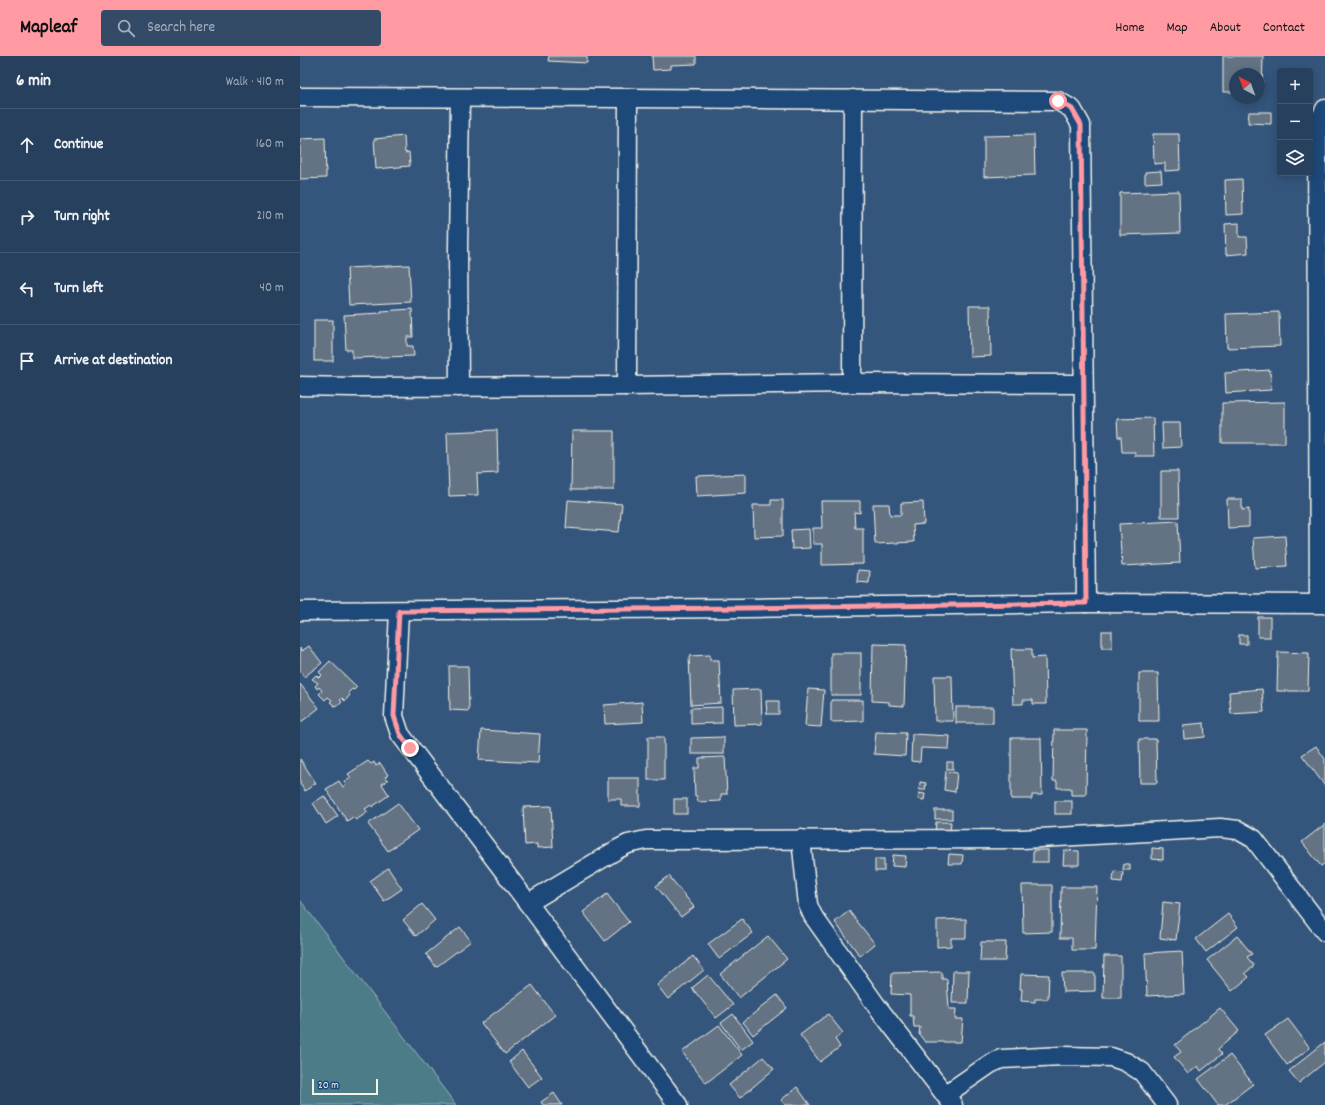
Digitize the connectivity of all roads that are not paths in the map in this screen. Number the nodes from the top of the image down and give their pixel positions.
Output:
1 (300, 97) edge
2 (460, 98) junction
3 (628, 98) junction
4 (853, 99) junction
5 (1325, 109) edge
6 (852, 383) junction
7 (1083, 384) junction
8 (300, 386) edge
9 (627, 386) junction
10 (459, 387) junction
11 (1086, 603) junction
12 (1322, 604) edge
13 (300, 611) edge
14 (399, 611) junction
15 (802, 839) junction
16 (528, 903) junction
17 (1325, 932) edge
18 (949, 1100) edge
19 (678, 1105) edge
20 (1167, 1105) edge

1 - 2 street
2 - 3 street
2 - 10 street
3 - 4 street
3 - 9 street
4 - 6 street
4 - 7 street
5 - 12 street
6 - 7 street
6 - 9 street
7 - 11 street
8 - 10 street
9 - 10 street
11 - 12 street
11 - 14 street
13 - 14 street
14 - 16 street
15 - 16 street
15 - 17 street
15 - 18 street
16 - 19 street
18 - 20 street

